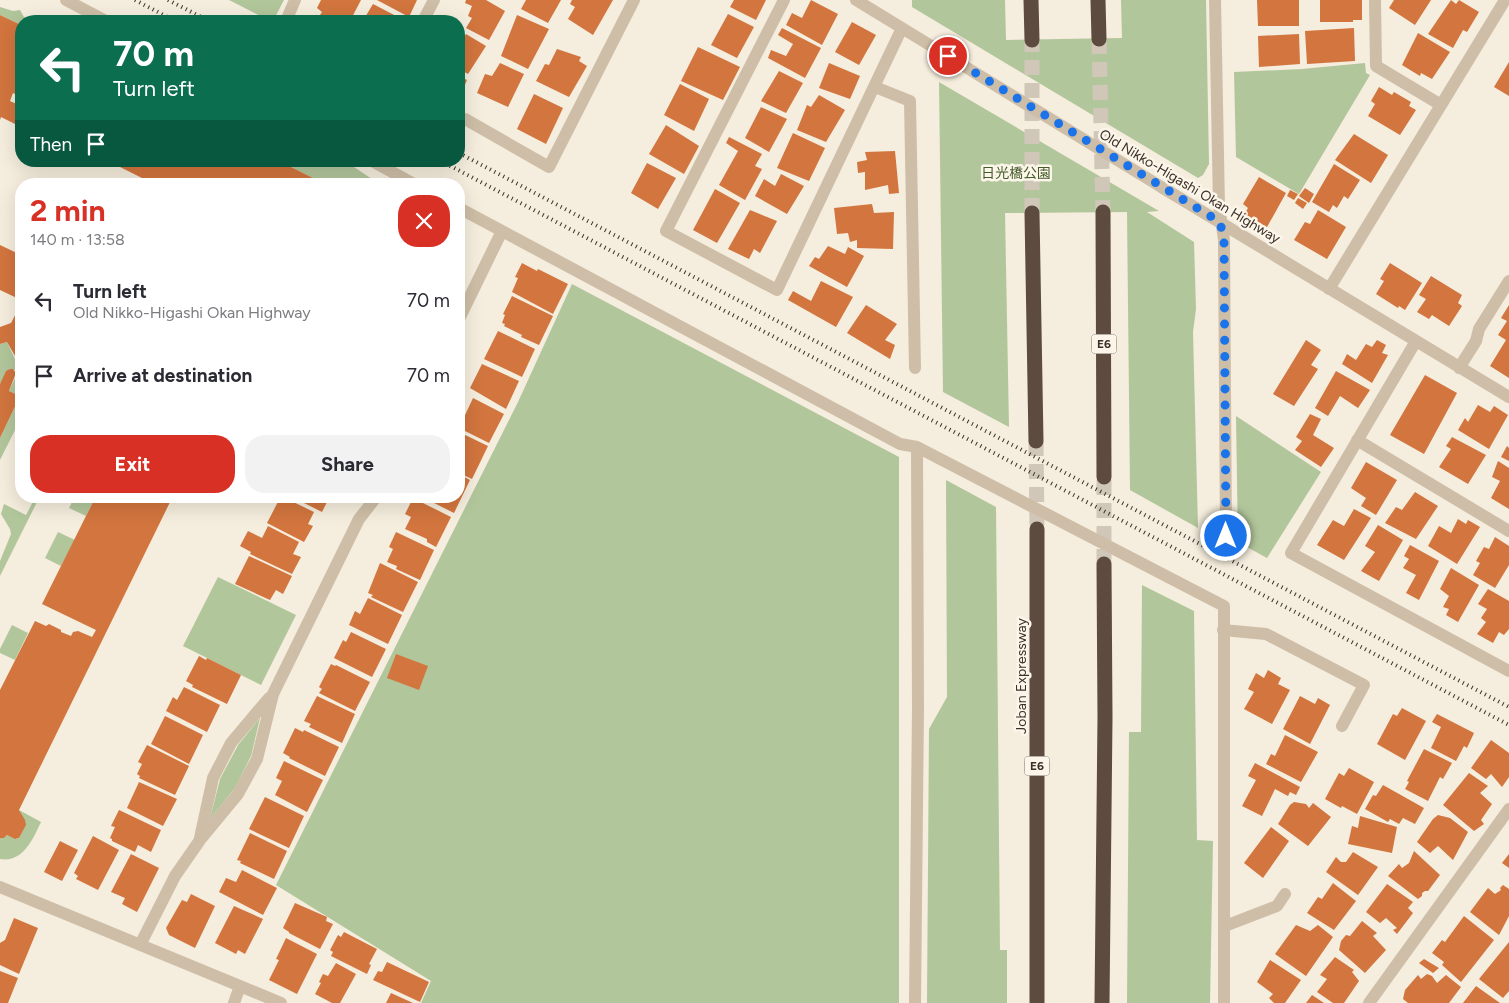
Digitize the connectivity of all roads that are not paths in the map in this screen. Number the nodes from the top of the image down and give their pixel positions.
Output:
1 (66, 0) edge
2 (295, 0) edge
3 (434, 0) edge
4 (634, 0) edge
5 (784, 0) edge
6 (856, 0) edge
7 (1031, 0) edge
8 (1098, 0) edge
9 (1215, 0) edge
10 (1375, 0) edge
11 (1505, 0) edge
12 (95, 15) edge
13 (289, 15) edge
14 (426, 15) edge
15 (902, 28) junction
16 (1099, 38) tunnel mouth
17 (1032, 40) tunnel mouth
18 (874, 87) junction
19 (1440, 106) junction
20 (465, 119) dead end
21 (383, 167) edge
22 (403, 178) edge
23 (465, 211) edge
24 (1103, 212) tunnel mouth
25 (1032, 213) tunnel mouth
26 (1220, 222) junction
27 (502, 231) junction
28 (1509, 281) edge
29 (1330, 289) junction
30 (465, 307) edge
31 (1416, 341) junction
32 (915, 368) dead end
33 (1459, 368) junction
34 (1509, 397) edge
35 (1357, 440) junction
36 (1036, 441) tunnel mouth
37 (917, 447) junction
38 (1104, 477) tunnel mouth
39 (362, 503) edge
40 (372, 503) edge
41 (359, 519) junction
42 (1037, 529) tunnel mouth
43 (1509, 531) edge
44 (1226, 536) dead end
45 (1104, 564) tunnel mouth
46 (1224, 630) junction
47 (1509, 671) edge
48 (273, 694) junction
49 (1342, 726) dead end
50 (1509, 810) edge
51 (200, 840) junction
52 (0, 887) edge
53 (1285, 894) dead end
54 (1225, 926) junction
55 (140, 945) junction
56 (240, 986) junction
57 (234, 1003) edge
58 (281, 1003) edge
59 (915, 1003) edge
60 (1037, 1003) edge
61 (1102, 1003) edge
62 (1224, 1003) edge
63 (1368, 1003) edge

1 - 12 street
2 - 13 street
3 - 14 street
4 - 20 street
5 - 18 street
6 - 15 street, Old Nikko-Higashi Okan Highway
7 - 17 highway
8 - 16 highway
9 - 26 street
10 - 19 street
11 - 19 street
15 - 18 street
15 - 26 street, Old Nikko-Higashi Okan Highway, bridge
18 - 32 street
19 - 29 street
21 - 22 street
23 - 27 street
24 - 38 highway, E6
25 - 36 highway
26 - 29 street, Old Nikko-Higashi Okan Highway
26 - 44 street
27 - 30 street
27 - 37 street
28 - 33 street
29 - 31 street, Old Nikko-Higashi Okan Highway
31 - 33 street, Old Nikko-Higashi Okan Highway
31 - 35 street
33 - 34 street, Old Nikko-Higashi Okan Highway
35 - 43 street
35 - 47 street
37 - 46 street
37 - 59 street
39 - 41 street
40 - 41 street
41 - 48 street
42 - 60 highway, Joban Expressway / E6
45 - 61 highway
46 - 49 street
46 - 54 street
48 - 51 street
48 - 51 street
50 - 63 street
51 - 55 street
52 - 55 street
53 - 54 street
54 - 62 street
55 - 56 street
56 - 57 street
56 - 58 street

